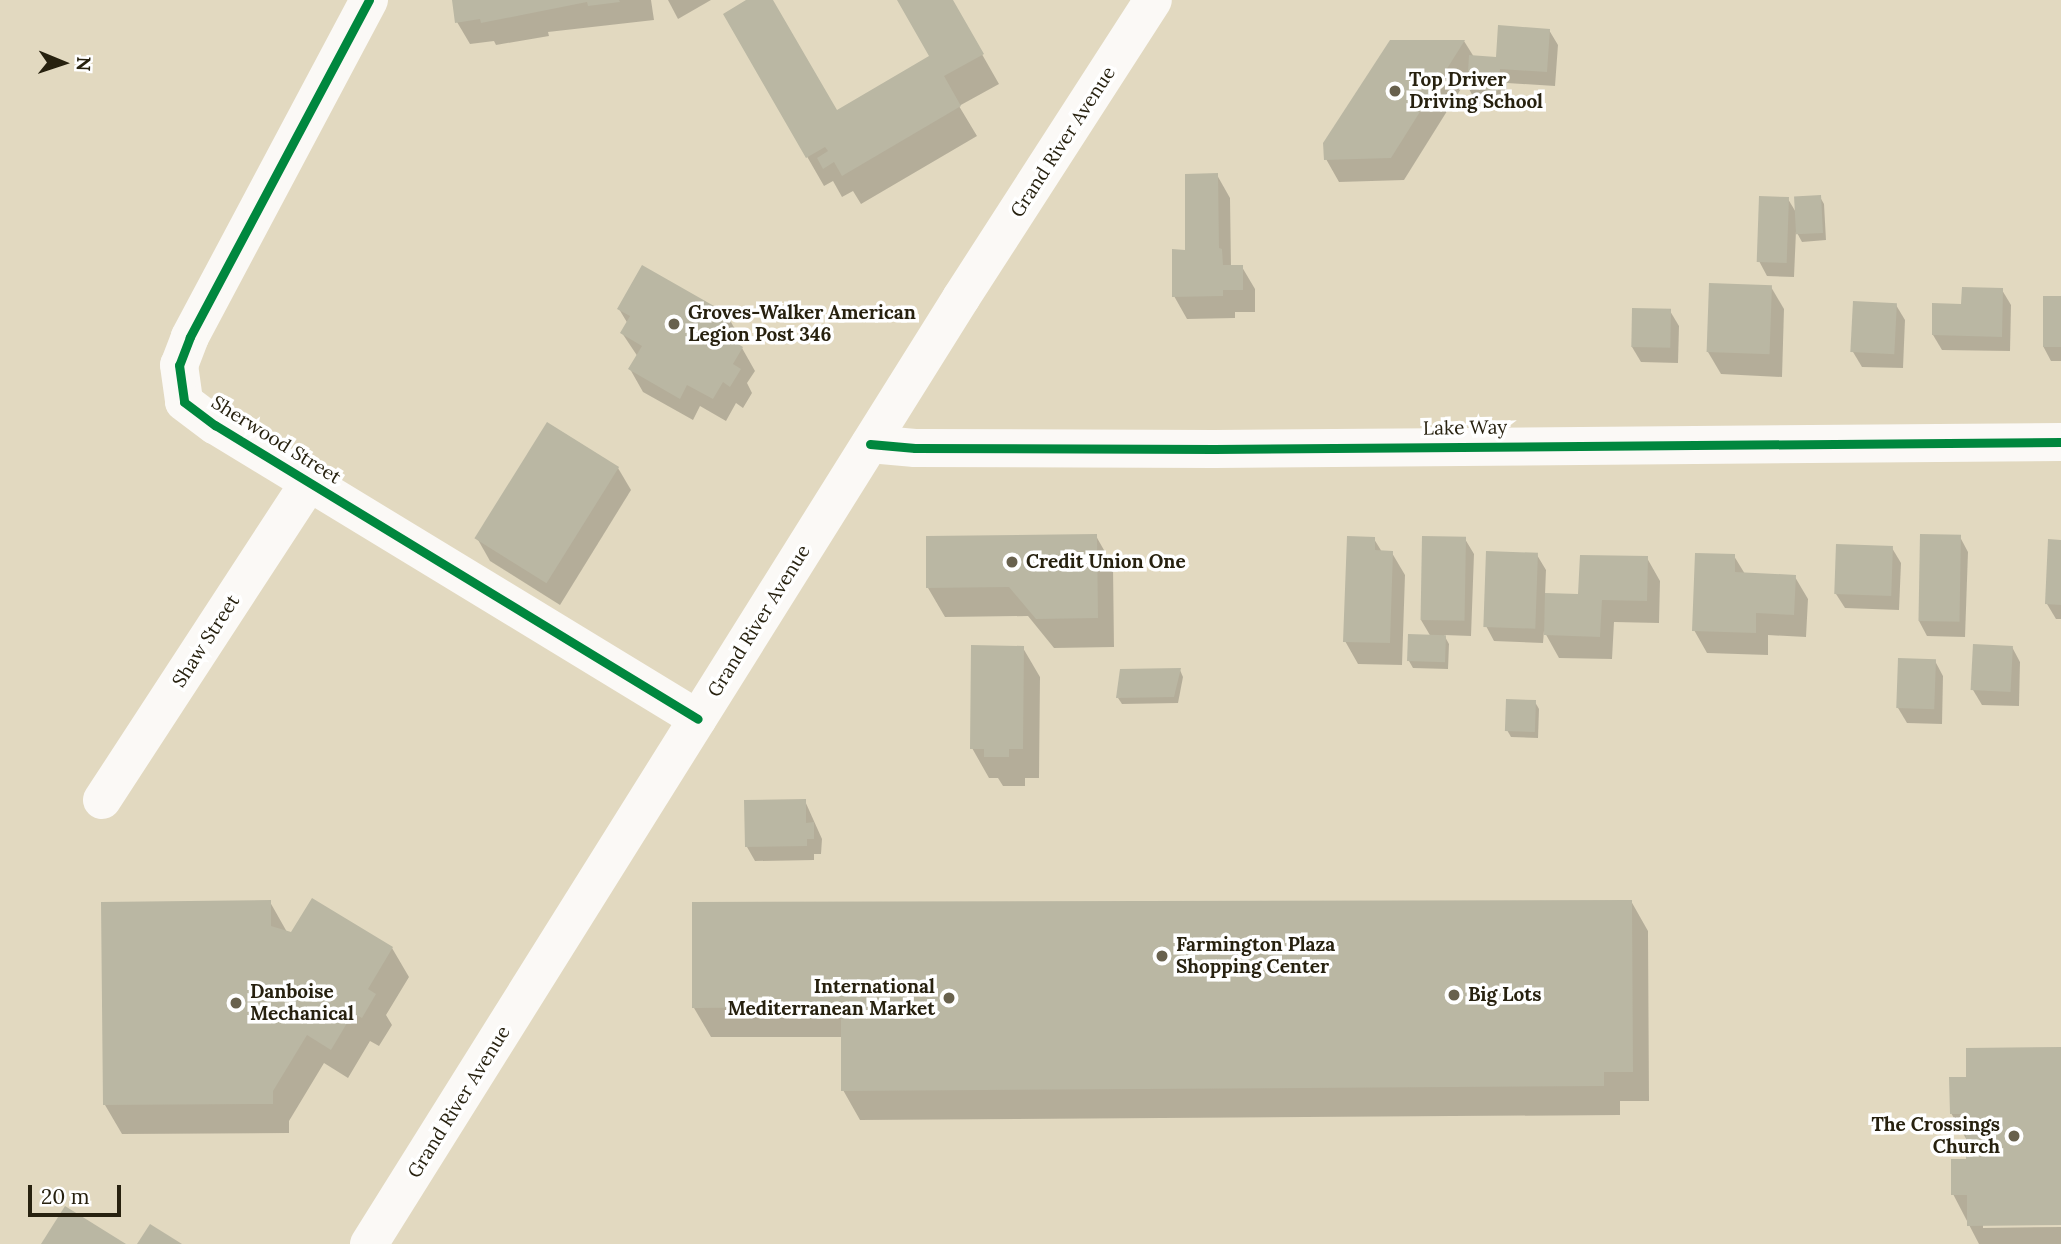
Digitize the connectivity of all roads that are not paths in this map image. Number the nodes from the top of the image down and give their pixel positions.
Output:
1 (369, 0) edge
2 (1153, 0) edge
3 (2061, 442) edge
4 (870, 444) junction
5 (309, 482) junction
6 (698, 719) junction
7 (102, 800) dead end
8 (369, 1244) edge

1 - 5 street, Sherwood Street
2 - 4 street, Grand River Avenue
3 - 4 street, Lake Way
4 - 6 street, Grand River Avenue
5 - 6 street, Sherwood Street
5 - 7 street, Shaw Street
6 - 8 street, Grand River Avenue

